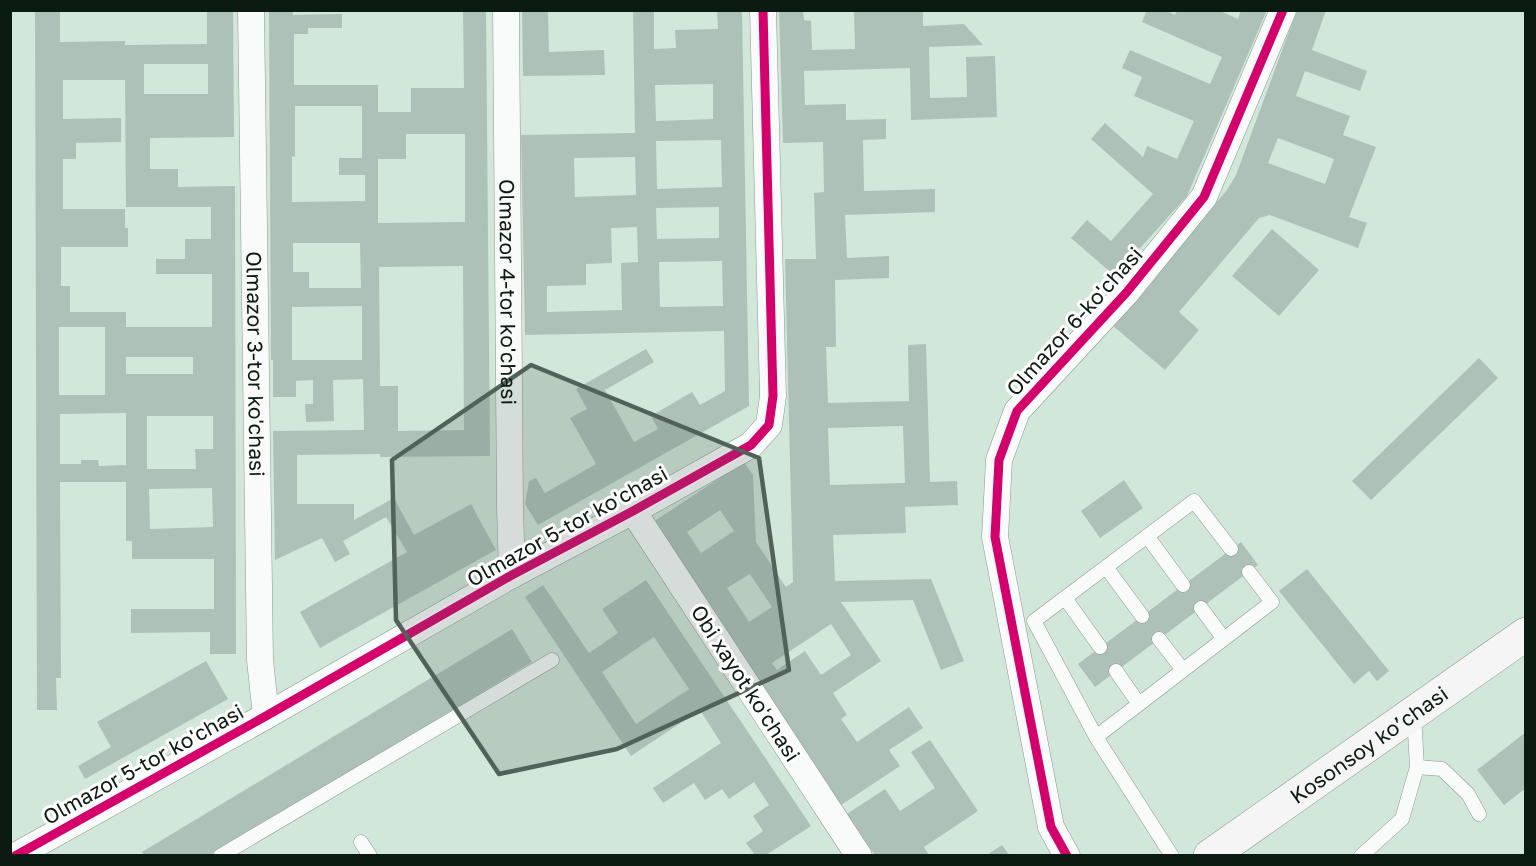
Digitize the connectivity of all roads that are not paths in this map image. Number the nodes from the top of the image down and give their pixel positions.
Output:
1 (251, 10) edge
2 (506, 10) edge
3 (763, 10) edge
4 (1283, 10) edge
5 (633, 511) junction
6 (1147, 536) junction
7 (1231, 549) dead end
8 (1106, 567) junction
9 (1249, 572) dead end
10 (512, 575) junction
11 (1183, 585) dead end
12 (1065, 598) junction
13 (1201, 608) dead end
14 (1142, 616) dead end
15 (1526, 634) edge
16 (1159, 639) dead end
17 (1224, 639) junction
18 (1100, 647) dead end
19 (552, 660) dead end
20 (1183, 670) junction
21 (1116, 671) dead end
22 (1139, 704) junction
23 (1414, 712) junction
24 (266, 716) junction
25 (1096, 737) junction
26 (1417, 767) junction
27 (1479, 814) dead end
28 (361, 842) dead end
29 (1215, 854) edge
30 (15, 855) edge
31 (220, 855) edge
32 (370, 855) edge
33 (859, 855) edge
34 (1067, 855) edge
35 (1172, 855) edge
36 (1361, 855) edge

1 - 24 street, Olmazor 3-tor ko'chasi
2 - 10 street, Olmazor 4-tor ko'chasi
3 - 5 street, Olmazor 5-tor ko'chasi
4 - 34 street, Olmazor 6-ko'chasi
5 - 10 street, Olmazor 5-tor ko'chasi
5 - 33 street, Obi xayot koʻchasi
6 - 7 lane
6 - 8 lane
6 - 11 lane
8 - 12 lane
8 - 14 lane
9 - 17 lane
10 - 24 street, Olmazor 5-tor ko'chasi
12 - 18 lane
12 - 25 lane
13 - 17 lane
15 - 23 main road, Kosonsoy ko’chasi
16 - 20 lane
17 - 20 lane
19 - 31 lane
20 - 22 lane
21 - 22 lane
22 - 25 lane
23 - 26 lane
23 - 29 main road, Kosonsoy ko’chasi
24 - 30 street, Olmazor 5-tor ko'chasi
25 - 35 lane
26 - 27 lane
26 - 36 lane
28 - 32 lane

